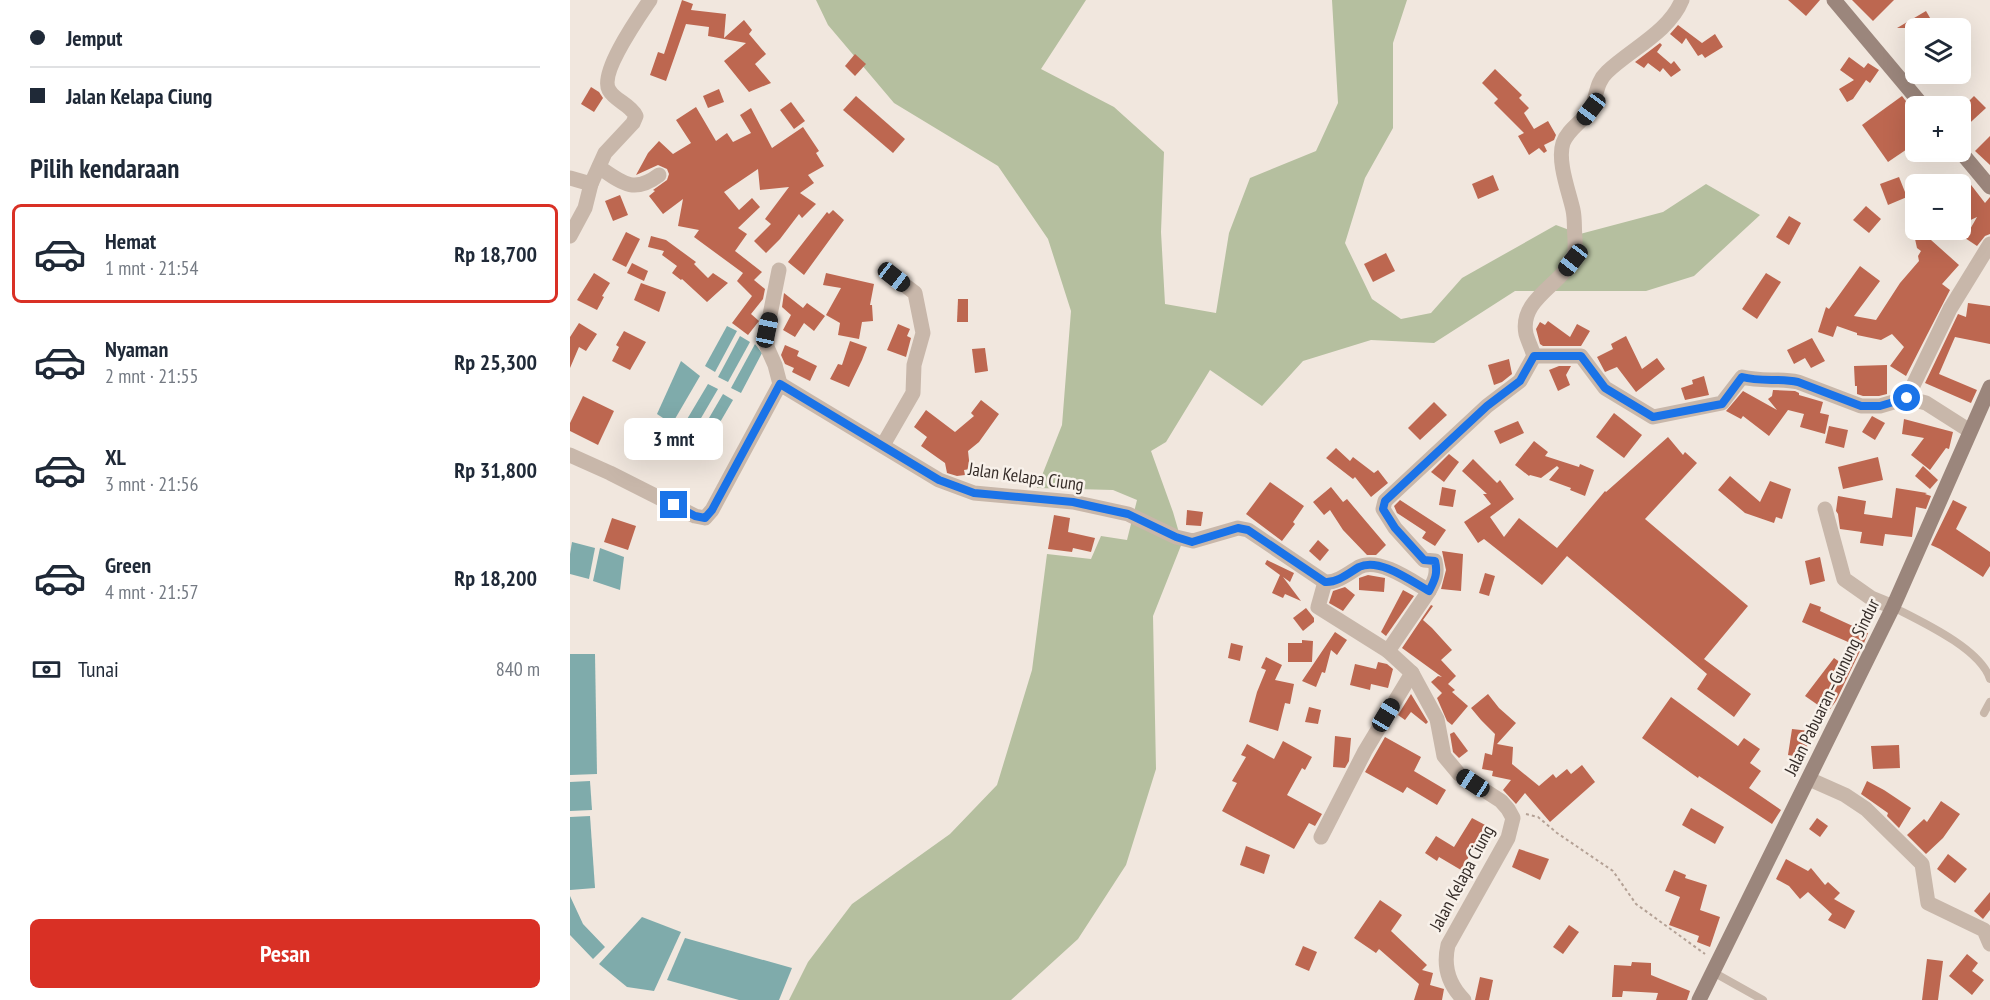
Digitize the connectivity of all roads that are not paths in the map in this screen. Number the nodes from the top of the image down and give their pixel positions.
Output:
1 (650, 0) edge
2 (1682, 0) edge
3 (1834, 0) edge
4 (1915, 96) edge
5 (1969, 162) edge
6 (599, 167) junction
7 (659, 175) dead end
8 (570, 178) edge
9 (591, 184) junction
10 (1990, 187) edge
11 (570, 236) edge
12 (1990, 244) edge
13 (779, 270) dead end
14 (894, 277) dead end
15 (1534, 356) junction
16 (780, 384) junction
17 (1990, 387) edge
18 (1907, 398) junction
19 (1970, 431) junction
20 (883, 445) junction
21 (570, 455) edge
22 (1825, 509) dead end
23 (1325, 582) junction
24 (1429, 591) junction
25 (1893, 608) junction
26 (1388, 651) junction
27 (1412, 673) junction
28 (1990, 678) edge
29 (1990, 702) edge
30 (1984, 712) dead end
31 (1809, 779) junction
32 (1321, 837) dead end
33 (1990, 944) edge
34 (1715, 967) junction
35 (1464, 1000) edge
36 (1699, 1000) edge
37 (1763, 1000) edge

1 - 6 street
2 - 15 street
3 - 4 street
5 - 10 street
6 - 7 street
6 - 9 street
8 - 9 street
9 - 11 street
12 - 18 street
13 - 16 street
14 - 20 street
15 - 18 street
15 - 24 street
16 - 20 street, Jalan Kelapa Ciung
16 - 21 street
17 - 19 street, Jalan Pabuaran–Gunung Sindur
18 - 19 street
19 - 25 street, Jalan Pabuaran–Gunung Sindur
20 - 23 street, Jalan Kelapa Ciung
22 - 25 street
23 - 24 street
23 - 26 street, Jalan Kelapa Ciung
24 - 26 street
25 - 28 lane
25 - 31 street, Jalan Pabuaran–Gunung Sindur
26 - 27 street, Jalan Kelapa Ciung
27 - 32 street
27 - 35 street, Jalan Kelapa Ciung
29 - 30 lane
31 - 33 street
31 - 34 street, Jalan Pabuaran–Gunung Sindur
34 - 36 street, Jalan Pabuaran–Gunung Sindur
34 - 37 lane

